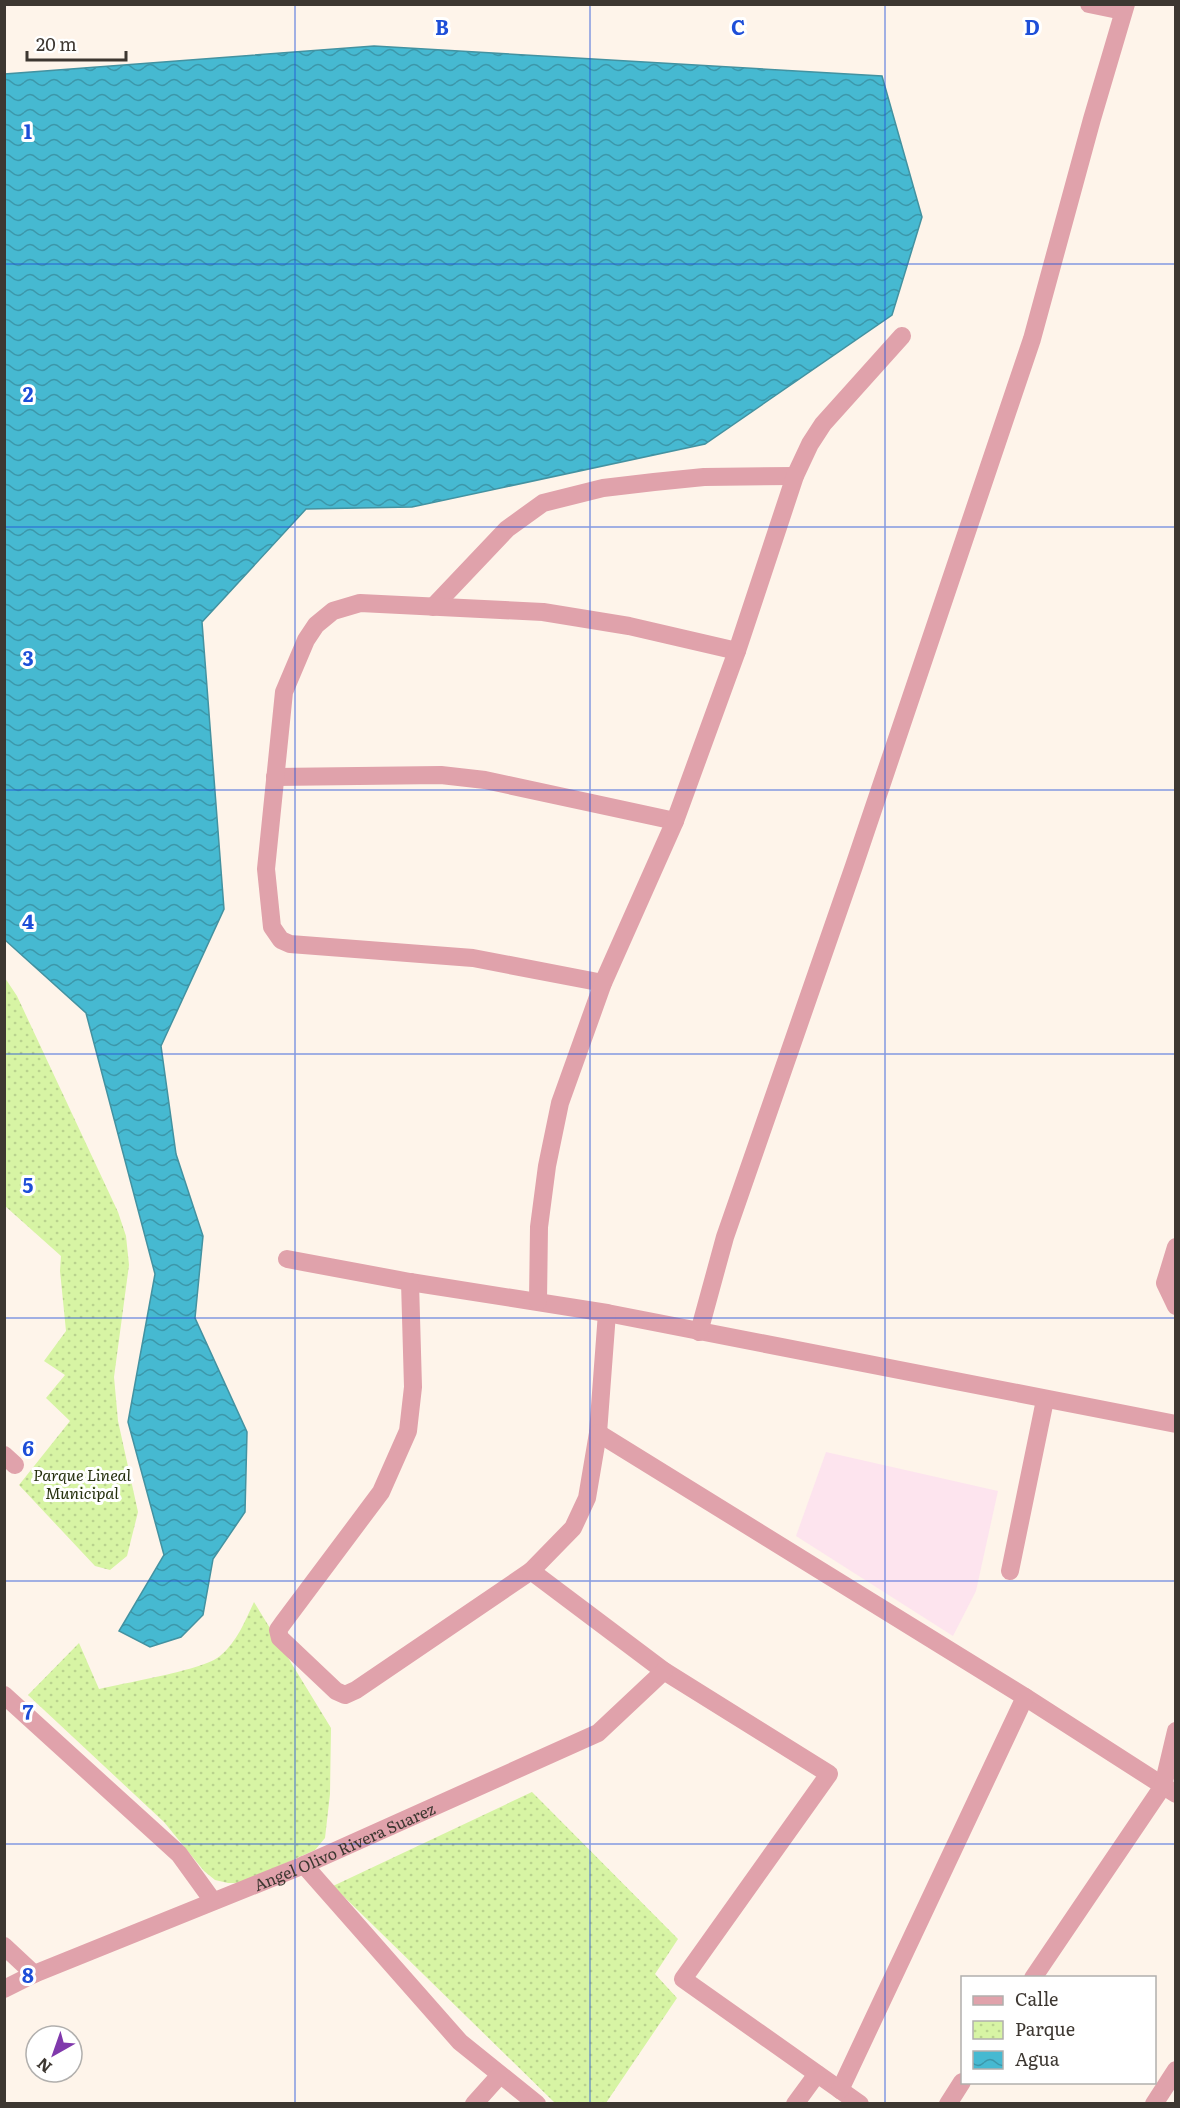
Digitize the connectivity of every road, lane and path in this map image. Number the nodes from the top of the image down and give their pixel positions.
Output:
1 (1089, 4) edge
2 (1124, 8) edge
3 (902, 336) dead end
4 (795, 476) junction
5 (433, 607) junction
6 (737, 651) junction
7 (275, 777) junction
8 (675, 821) junction
9 (603, 983) junction
10 (1176, 1247) edge
11 (287, 1259) dead end
12 (410, 1282) junction
13 (538, 1301) junction
14 (1176, 1306) edge
15 (607, 1313) junction
16 (699, 1332) junction
17 (1045, 1400) junction
18 (1176, 1424) edge
19 (598, 1433) junction
20 (531, 1571) junction
21 (1010, 1571) dead end
22 (664, 1671) junction
23 (4, 1695) edge
24 (1025, 1697) junction
25 (1176, 1731) edge
26 (1169, 1790) edge
27 (304, 1864) junction
28 (213, 1901) junction
29 (4, 1946) edge
30 (34, 1974) junction
31 (1034, 1976) edge
32 (4, 1989) edge
33 (1176, 2070) edge
34 (500, 2074) junction
35 (817, 2074) junction
36 (962, 2084) edge
37 (840, 2090) junction
38 (474, 2103) edge
39 (537, 2103) edge
40 (795, 2103) edge
41 (860, 2103) edge
42 (948, 2103) edge
43 (1154, 2103) edge

1 - 2 street
2 - 16 street
3 - 4 street
4 - 5 street
4 - 6 street
5 - 6 street
5 - 7 street
6 - 8 street
7 - 8 street
7 - 9 street
8 - 9 street
9 - 13 street
10 - 14 street
11 - 12 street
12 - 13 street
12 - 20 street
13 - 15 street
15 - 16 street
15 - 19 street
16 - 17 street
17 - 18 street
17 - 21 street
19 - 20 street
19 - 24 street
20 - 22 street
22 - 27 street, Angel Olivo Rivera Suarez
22 - 35 street
23 - 28 street
24 - 26 street
24 - 37 street
25 - 26 street
26 - 31 street
27 - 28 street, Angel Olivo Rivera Suarez
27 - 34 street
28 - 30 street, Angel Olivo Rivera Suarez
29 - 30 street
30 - 32 street, Angel Olivo Rivera Suarez
33 - 43 street
34 - 38 street
34 - 39 street
35 - 37 street
35 - 40 street
36 - 42 street
37 - 41 street

